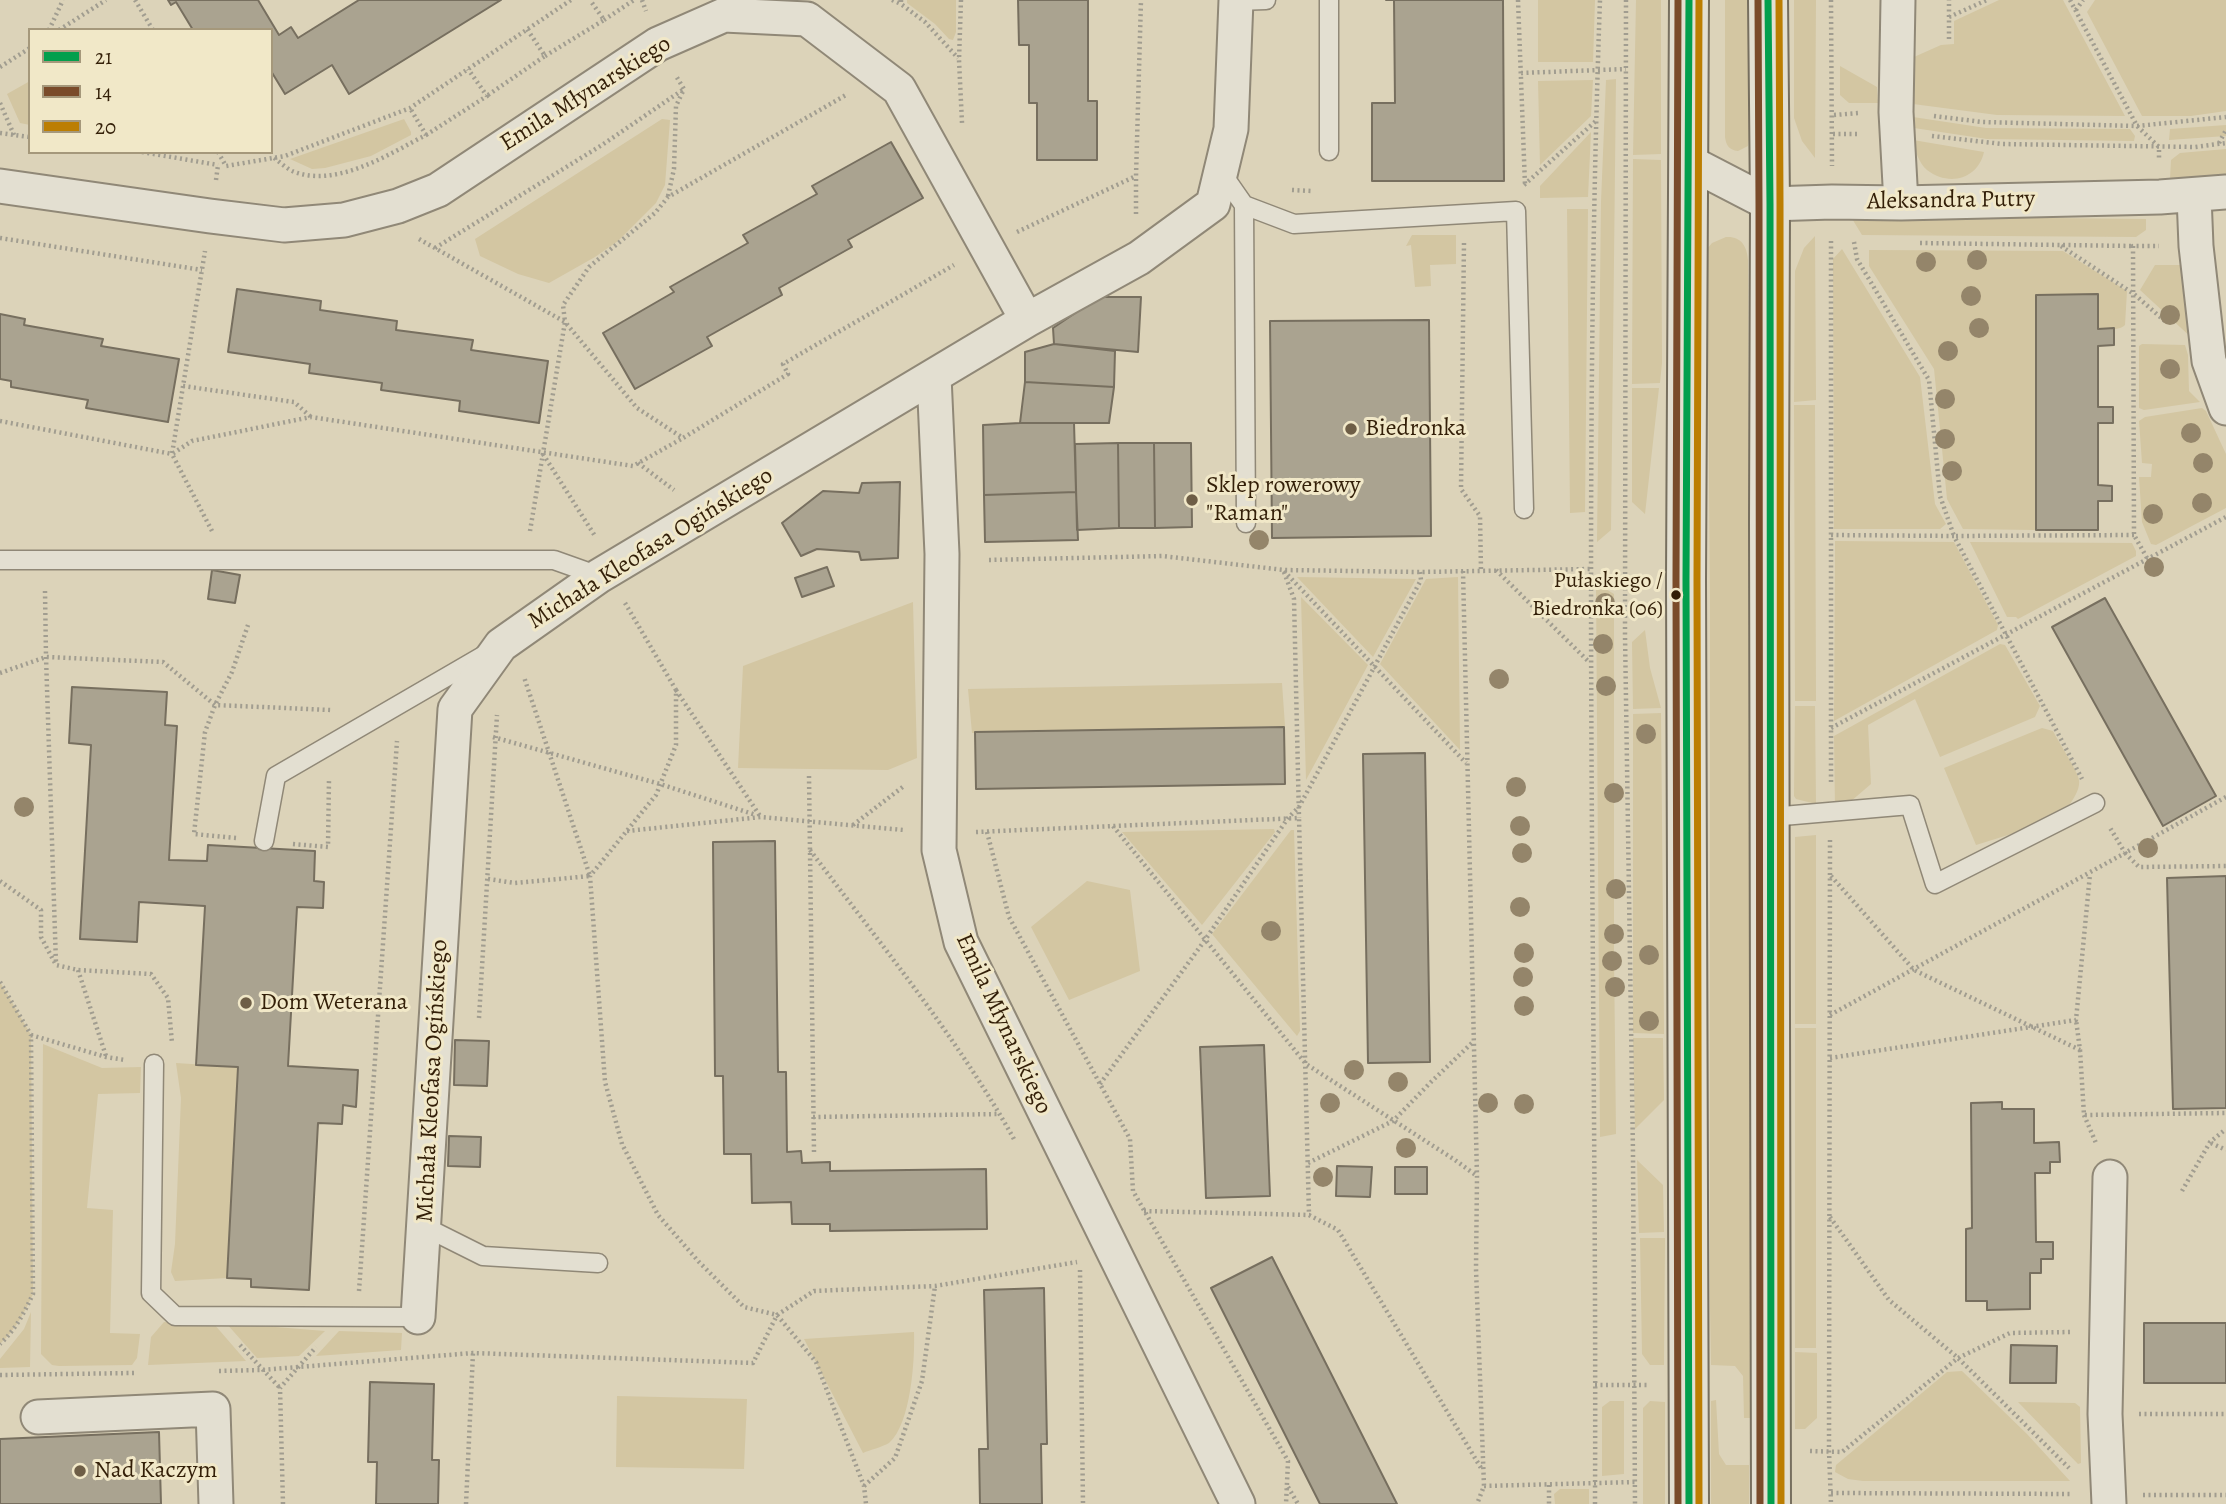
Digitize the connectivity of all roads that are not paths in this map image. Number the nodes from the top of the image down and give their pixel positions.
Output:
1 (1246, 0) edge
2 (1329, 0) edge
3 (1689, 0) edge
4 (1768, 0) edge
5 (1898, 0) edge
6 (1329, 151) dead end
7 (1687, 161) junction
8 (1221, 172) junction
9 (0, 186) edge
10 (2210, 194) edge
11 (1901, 203) junction
12 (1770, 204) junction
13 (1244, 205) junction
14 (1027, 320) junction
15 (934, 376) junction
16 (2226, 408) edge
17 (1524, 509) dead end
18 (1246, 523) dead end
19 (0, 560) edge
20 (610, 586) junction
21 (501, 645) junction
22 (2095, 803) road end
23 (1770, 817) junction
24 (264, 841) road end
25 (154, 1065) dead end
26 (2110, 1177) dead end
27 (425, 1227) junction
28 (598, 1263) dead end
29 (418, 1317) joint
30 (38, 1417) dead end
31 (2109, 1499) edge
32 (216, 1504) edge
33 (1238, 1504) edge
34 (1689, 1504) edge
35 (1771, 1504) edge

1 - 8 street, Michała Kleofasa Ogińskiego
2 - 6 lane
3 - 7 main road
4 - 12 main road
5 - 11 street
7 - 12 street, Aleksandra Putry
7 - 34 main road
8 - 13 lane
8 - 14 street, Michała Kleofasa Ogińskiego
9 - 14 street, Emila Młynarskiego
10 - 11 street, Aleksandra Putry
10 - 16 street
11 - 12 street, Aleksandra Putry
12 - 23 main road
13 - 17 lane
13 - 18 lane
14 - 15 street, Michała Kleofasa Ogińskiego
15 - 20 street, Michała Kleofasa Ogińskiego
15 - 33 street, Emila Młynarskiego
19 - 20 lane
20 - 21 street, Michała Kleofasa Ogińskiego
21 - 24 lane
21 - 27 street, Michała Kleofasa Ogińskiego
22 - 23 lane
23 - 35 main road
25 - 29 lane
26 - 31 street
27 - 28 lane
27 - 29 street, Michała Kleofasa Ogińskiego
30 - 32 street

